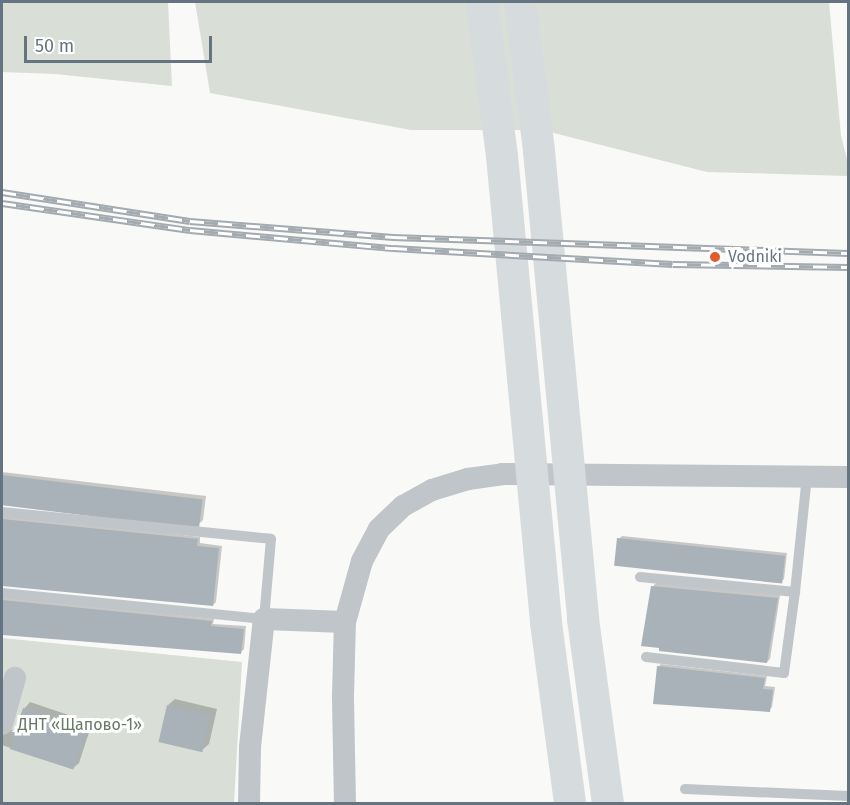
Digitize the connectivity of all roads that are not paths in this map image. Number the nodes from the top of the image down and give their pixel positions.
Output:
1 (482, 2) edge
2 (520, 2) edge
3 (807, 476) junction
4 (849, 477) edge
5 (2, 513) edge
6 (640, 577) dead end
7 (795, 592) junction
8 (2, 593) edge
9 (264, 619) junction
10 (345, 622) junction
11 (646, 657) dead end
12 (15, 678) dead end
13 (2, 724) edge
14 (684, 789) dead end
15 (849, 796) edge
16 (249, 804) edge
17 (345, 804) edge
18 (570, 804) edge
19 (608, 804) edge

1 - 18 main road
2 - 19 main road
3 - 4 street
3 - 7 lane
3 - 10 street
5 - 9 lane
6 - 7 lane
7 - 11 lane
8 - 9 lane
9 - 10 street
9 - 16 street
10 - 17 street
12 - 13 street
14 - 15 lane

